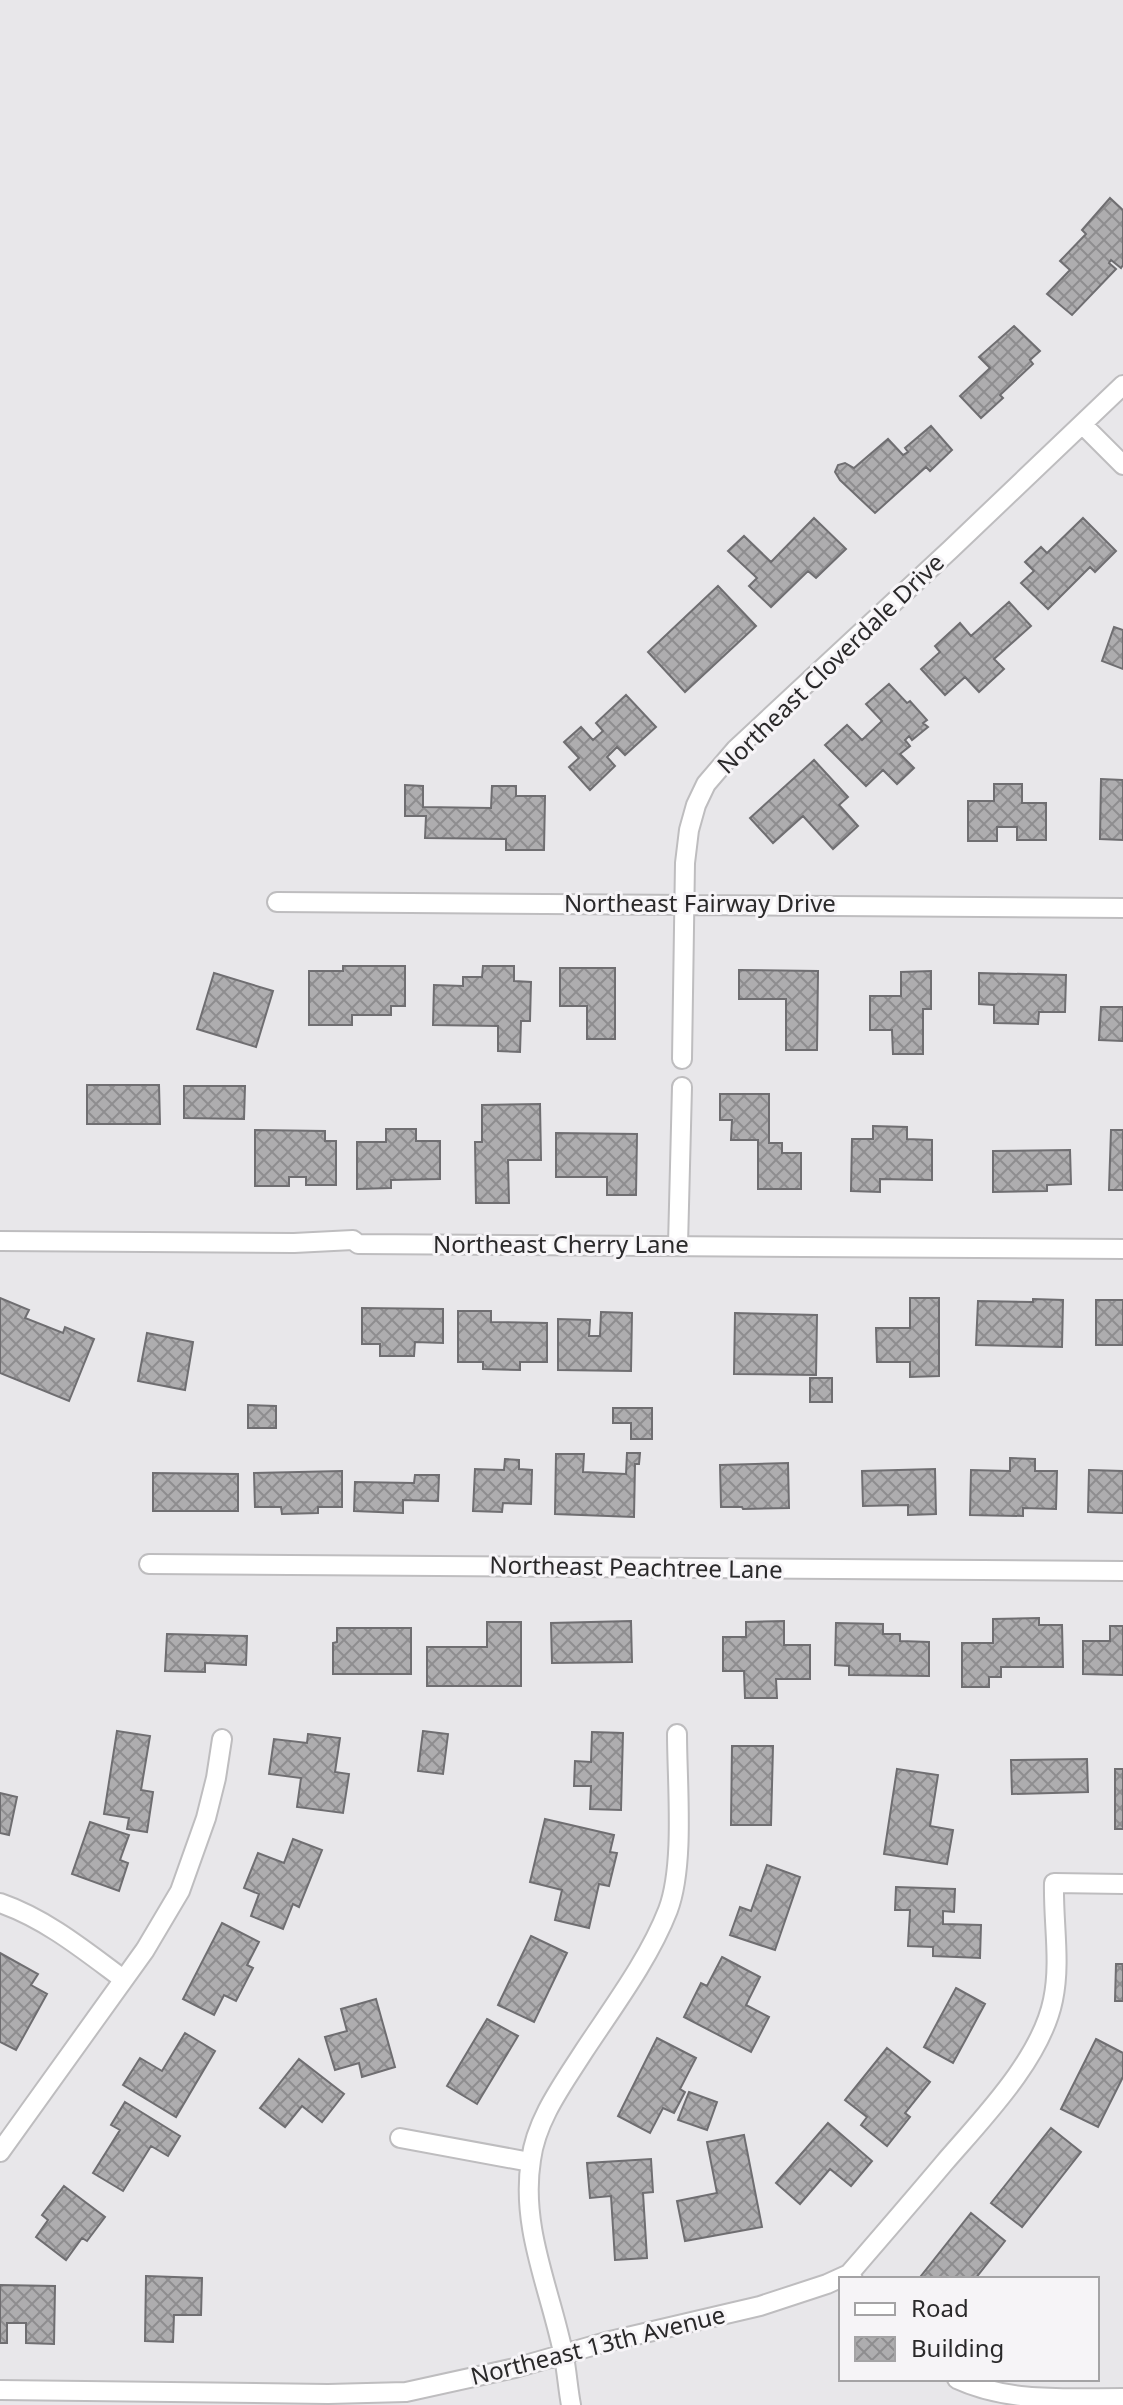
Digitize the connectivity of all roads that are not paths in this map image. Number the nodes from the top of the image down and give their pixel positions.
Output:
1 (1123, 385) edge
2 (1082, 424) junction
3 (1123, 465) edge
4 (277, 902) dead end
5 (684, 903) junction
6 (1123, 908) edge
7 (682, 1059) dead end
8 (682, 1087) dead end
9 (0, 1241) edge
10 (678, 1245) junction
11 (1123, 1249) edge
12 (149, 1564) dead end
13 (1123, 1571) edge
14 (677, 1734) dead end
15 (222, 1739) dead end
16 (1123, 1884) edge
17 (0, 1903) edge
18 (123, 1979) junction
19 (400, 2138) dead end
20 (0, 2152) edge
21 (530, 2162) junction
22 (851, 2277) edge
23 (839, 2280) edge
24 (564, 2355) junction
25 (962, 2381) edge
26 (0, 2390) edge
27 (1123, 2398) edge
28 (571, 2405) edge

1 - 2 street, Northeast Cloverdale Drive
2 - 3 street
2 - 5 street, Northeast Cloverdale Drive
4 - 5 street, Northeast Fairway Drive
5 - 6 street, Northeast Fairway Drive
5 - 7 street, Northeast Cloverdale Drive
8 - 10 street
9 - 10 street, Northeast Cherry Lane
10 - 11 street, Northeast Cherry Lane
12 - 13 street, Northeast Peachtree Lane
14 - 21 street
15 - 18 street
16 - 22 street
17 - 18 street
18 - 20 street
19 - 21 street
21 - 24 street
23 - 24 street, Northeast 13th Avenue
24 - 26 street, Northeast 13th Avenue
24 - 28 street
25 - 27 street

